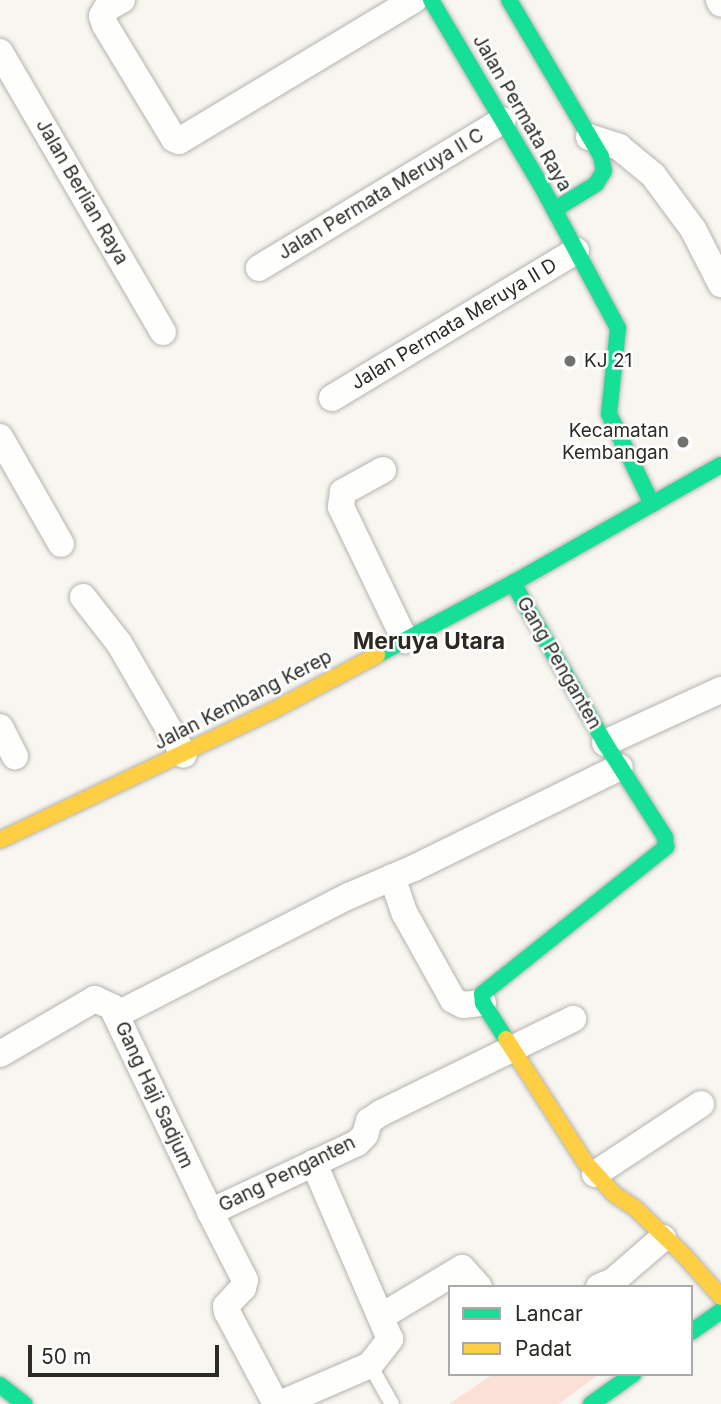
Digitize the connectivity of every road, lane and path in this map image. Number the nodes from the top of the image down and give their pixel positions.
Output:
1 (122, 0) edge
2 (414, 0) edge
3 (431, 0) edge
4 (509, 0) edge
5 (0, 52) edge
6 (503, 120) junction
7 (589, 137) junction
8 (554, 211) junction
9 (576, 251) junction
10 (259, 268) dead end
11 (721, 284) edge
12 (163, 332) dead end
13 (332, 398) dead end
14 (0, 438) edge
15 (721, 465) edge
16 (383, 470) dead end
17 (652, 504) junction
18 (61, 544) dead end
19 (513, 583) junction
20 (83, 597) dead end
21 (405, 640) junction
22 (721, 690) edge
23 (0, 727) edge
24 (606, 743) junction
25 (184, 755) junction
26 (15, 757) dead end
27 (620, 767) junction
28 (0, 840) edge
29 (392, 877) junction
30 (483, 1003) junction
31 (116, 1014) junction
32 (573, 1019) dead end
33 (4, 1043) edge
34 (514, 1051) junction
35 (701, 1104) dead end
36 (314, 1163) junction
37 (595, 1174) junction
38 (210, 1212) junction
39 (663, 1238) junction
40 (477, 1285) edge
41 (604, 1285) edge
42 (721, 1297) edge
43 (721, 1311) edge
44 (382, 1316) junction
45 (693, 1331) edge
46 (370, 1365) junction
47 (630, 1376) edge
48 (0, 1385) edge
49 (24, 1404) edge
50 (278, 1404) edge
51 (392, 1404) edge
52 (591, 1404) edge

1 - 2 street
3 - 6 street, Jalan Permata Raya
4 - 7 street, Jalan Permata Raya
5 - 12 street, Jalan Berlian Raya
6 - 8 street, Jalan Permata Raya
6 - 10 street, Jalan Permata Meruya II C
7 - 8 street, Jalan Permata Raya
7 - 11 street
8 - 9 street, Jalan Permata Raya
9 - 13 street, Jalan Permata Meruya II D
9 - 17 street, Jalan Permata Raya
14 - 18 street
15 - 17 street, Jalan Kembang Kerep
16 - 21 street
17 - 19 street, Jalan Kembang Kerep
19 - 21 street, Jalan Kembang Kerep
19 - 24 street, Gang Penganten
20 - 25 street
21 - 25 street, Jalan Kembang Kerep
22 - 24 street, Gang Penganten
23 - 26 street
24 - 27 street, Gang Penganten
25 - 28 street, Jalan Kembang Kerep
27 - 29 street
27 - 30 street, Gang Penganten
29 - 30 street
29 - 31 street
30 - 34 street
31 - 33 street, Gang Haji Sadjum
31 - 38 street, Gang Haji Sadjum
32 - 34 street, Gang Penganten
34 - 36 street, Gang Penganten
34 - 37 street
35 - 37 street
36 - 38 street, Gang Penganten
36 - 44 street
37 - 39 street
38 - 50 street, Gang Penganten
39 - 41 street
39 - 42 street
40 - 44 street
43 - 45 street
44 - 46 street
46 - 50 street
46 - 51 lane
47 - 52 street
48 - 49 street

